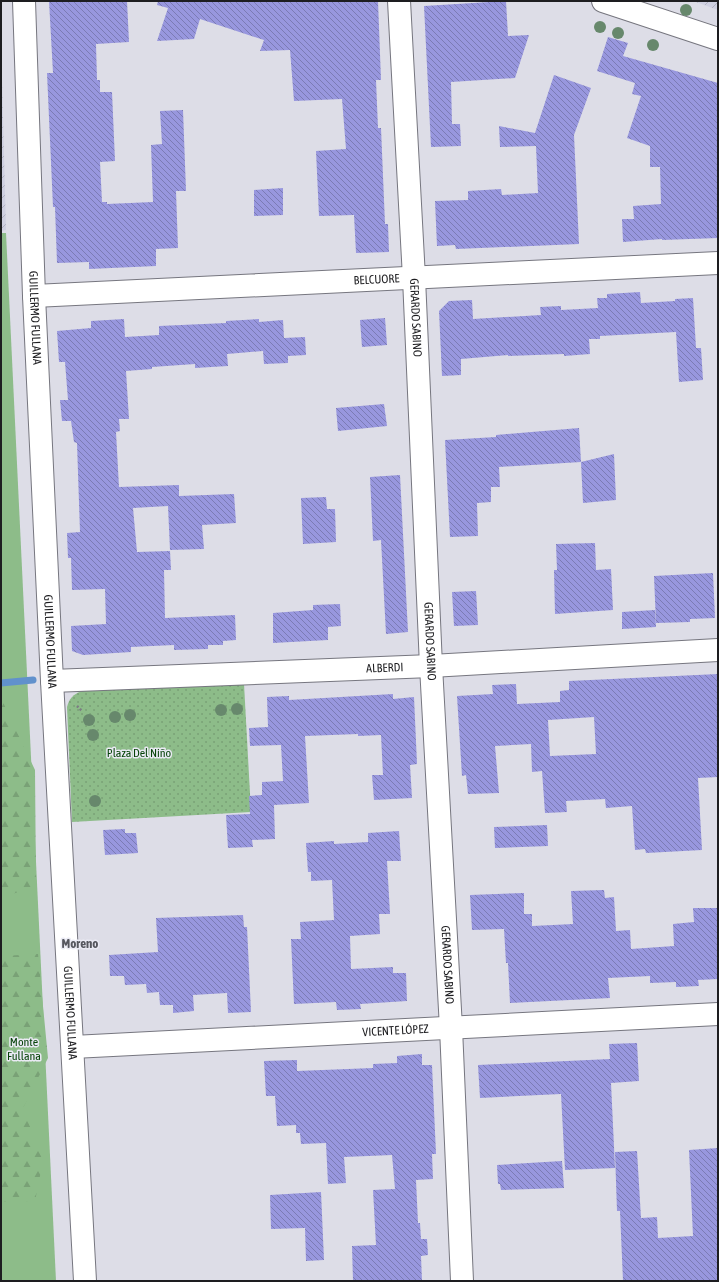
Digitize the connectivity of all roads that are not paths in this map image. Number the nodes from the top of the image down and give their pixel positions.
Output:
1 (24, 1) edge
2 (399, 1) edge
3 (603, 1) edge
4 (718, 39) edge
5 (718, 263) edge
6 (414, 278) junction
7 (34, 296) junction
8 (718, 650) edge
9 (431, 666) junction
10 (52, 682) junction
11 (718, 1014) edge
12 (451, 1028) junction
13 (73, 1046) junction
14 (85, 1281) edge
15 (462, 1281) edge

1 - 7 street, GUILLERMO FULLANA
2 - 6 street, GERARDO SABINO
3 - 4 street
5 - 6 street, BELCUORE
6 - 7 street, BELCUORE
6 - 9 street, GERARDO SABINO
7 - 10 street, GUILLERMO FULLANA
8 - 9 street, ALBERDI
9 - 10 street, ALBERDI
9 - 12 street, GERARDO SABINO
10 - 13 street, GUILLERMO FULLANA
11 - 12 street, VICENTE LÓPEZ
12 - 13 street, VICENTE LÓPEZ
12 - 15 street, GERARDO SABINO
13 - 14 street, GUILLERMO FULLANA

